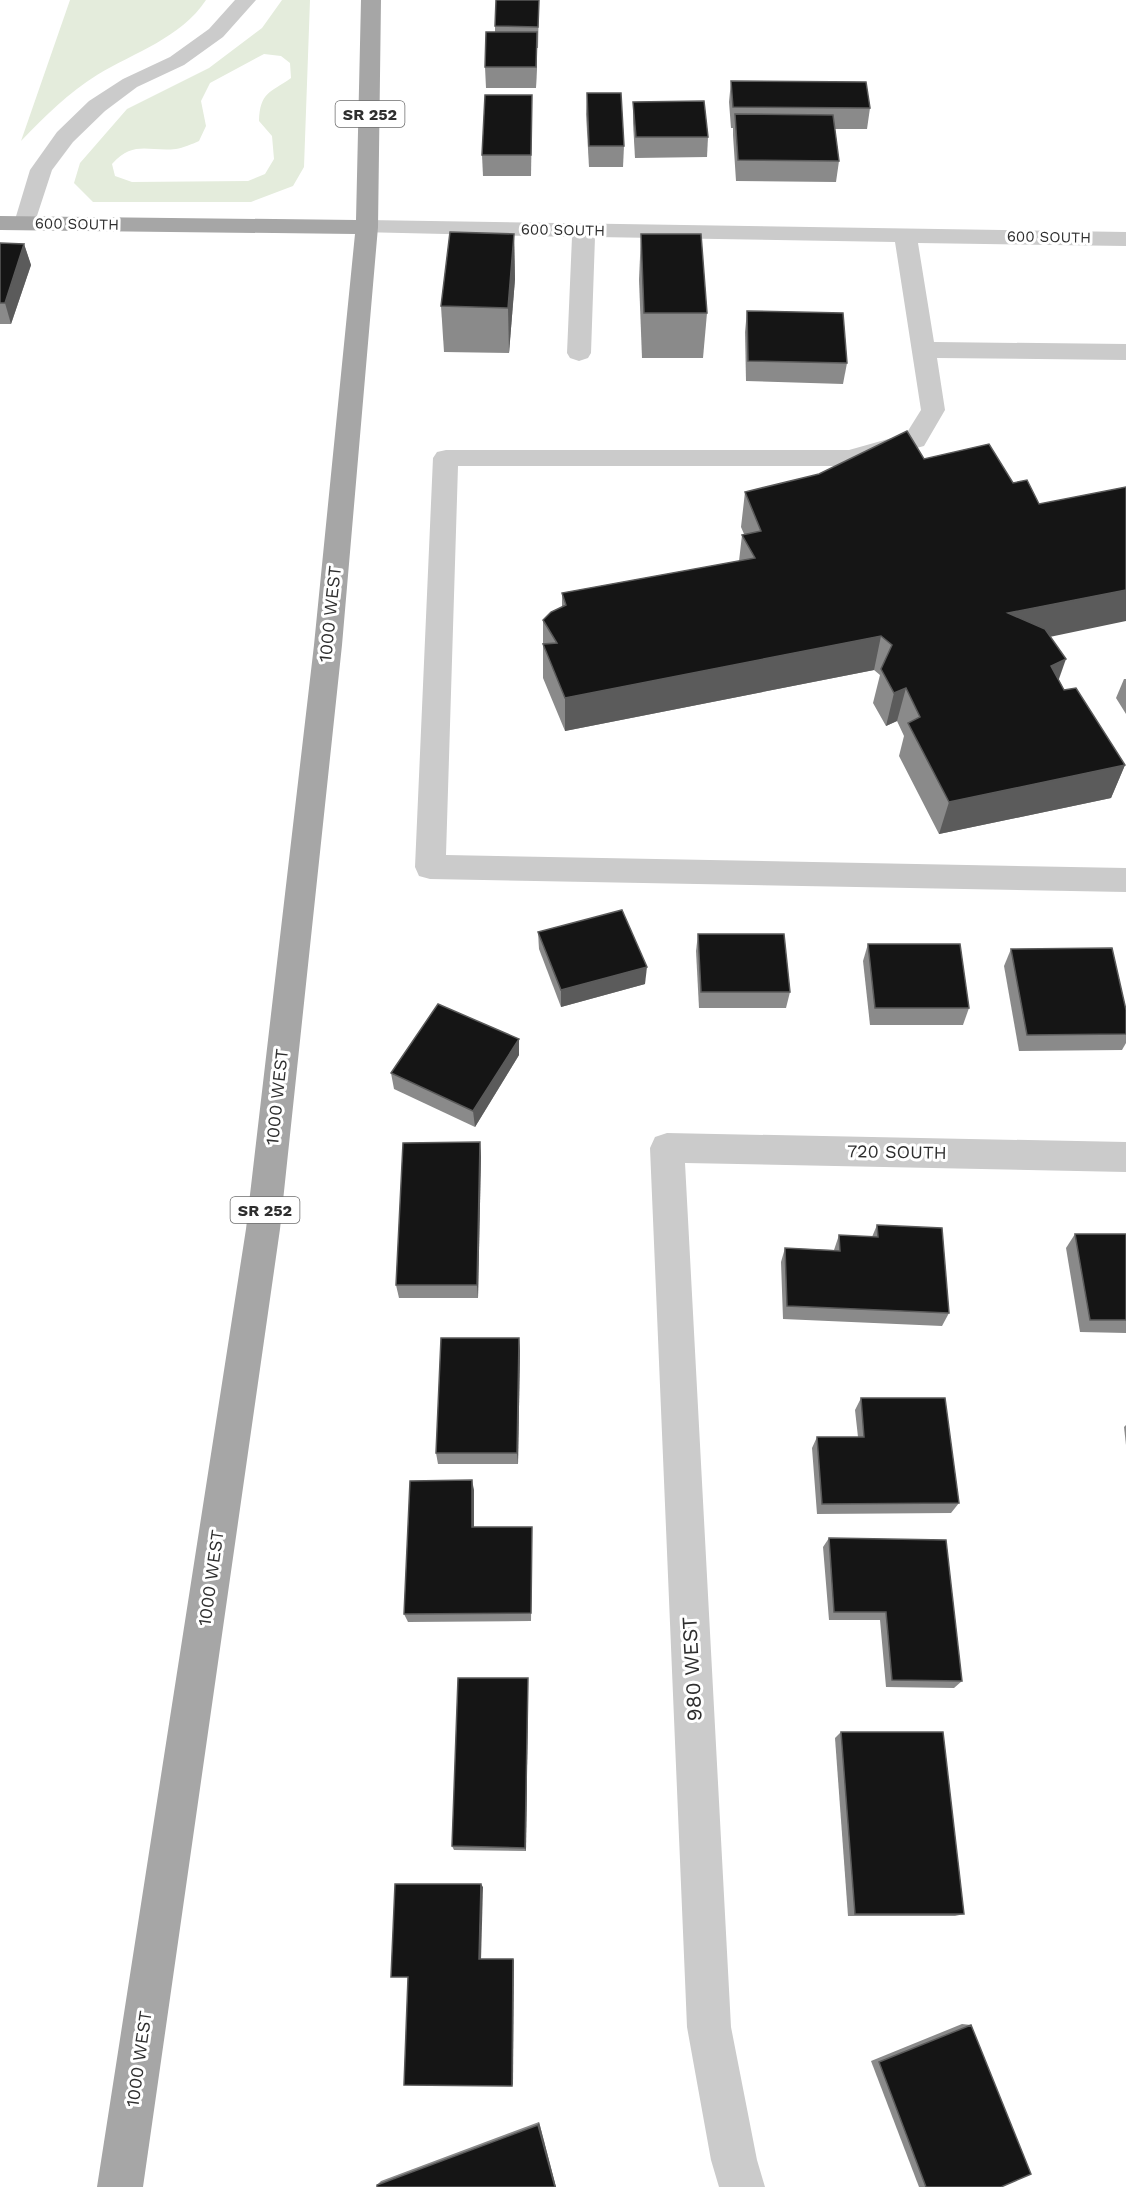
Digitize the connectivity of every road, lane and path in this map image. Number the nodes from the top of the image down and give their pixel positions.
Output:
1 (246, 0) edge
2 (371, 0) edge
3 (0, 223) edge
4 (26, 223) junction
5 (367, 227) junction
6 (584, 230) junction
7 (905, 234) junction
8 (1126, 239) edge
9 (923, 350) junction
10 (1126, 352) edge
11 (579, 353) dead end
12 (1126, 880) edge
13 (667, 1148) joint
14 (1126, 1157) edge
15 (120, 2187) edge
16 (742, 2187) edge

1 - 4 street
2 - 5 main road, 1000 WEST / SR 252
3 - 4 main road, 600 SOUTH
4 - 5 main road, 600 SOUTH
5 - 6 street, 600 SOUTH
5 - 15 main road, 1000 WEST / SR 252
6 - 7 street, 600 SOUTH
6 - 11 street
7 - 8 street, 600 SOUTH
7 - 9 street
9 - 10 street
9 - 12 street
13 - 14 street, 720 SOUTH
13 - 16 street, 980 WEST

